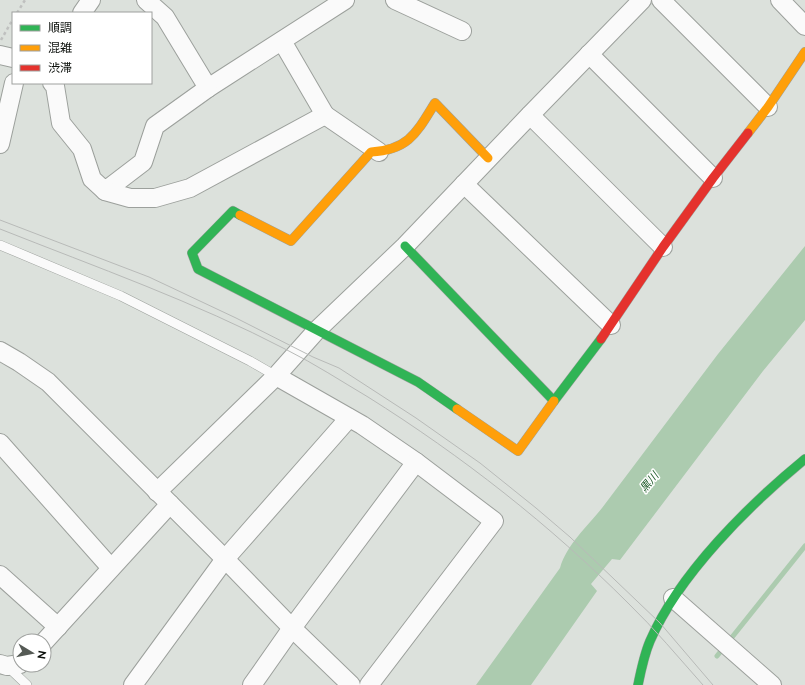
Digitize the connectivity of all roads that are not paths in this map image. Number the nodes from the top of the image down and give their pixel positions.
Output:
1 (91, 0) edge
2 (147, 0) edge
3 (345, 0) edge
4 (395, 0) edge
5 (642, 0) edge
6 (661, 0) edge
7 (780, 0) edge
8 (83, 12) edge
9 (805, 26) edge
10 (462, 31) dead end
11 (282, 40) junction
12 (805, 52) edge
13 (588, 54) junction
14 (0, 55) edge
15 (12, 58) edge
16 (14, 84) edge
17 (53, 84) edge
18 (208, 88) junction
19 (768, 107) junction
20 (325, 115) junction
21 (530, 115) junction
22 (0, 144) edge
23 (379, 152) junction
24 (488, 158) junction
25 (713, 178) junction
26 (464, 184) junction
27 (105, 191) junction
28 (0, 245) edge
29 (406, 246) junction
30 (663, 247) junction
31 (611, 325) junction
32 (317, 330) junction
33 (0, 351) edge
34 (276, 376) junction
35 (554, 401) junction
36 (349, 418) junction
37 (0, 443) edge
38 (805, 460) edge
39 (416, 462) junction
40 (157, 492) junction
41 (170, 504) junction
42 (225, 559) junction
43 (111, 568) junction
44 (0, 575) edge
45 (673, 598) junction
46 (58, 627) junction
47 (292, 628) junction
48 (52, 633) edge
49 (9, 665) edge
50 (27, 685) edge
51 (133, 685) edge
52 (252, 685) edge
53 (350, 685) edge
54 (369, 685) edge
55 (638, 685) edge
56 (772, 685) edge

1 - 8 street
2 - 18 street
3 - 11 street
4 - 10 street
5 - 13 street
6 - 19 street
7 - 9 street
11 - 18 street
11 - 20 street
12 - 19 street
13 - 21 street
13 - 25 street
14 - 15 street
16 - 22 street
17 - 27 street
18 - 27 street
19 - 25 street
20 - 23 street
20 - 27 street
21 - 24 street
21 - 30 street
23 - 24 street
23 - 32 street
24 - 26 street
25 - 30 street
26 - 29 street
26 - 31 street
28 - 34 lane
29 - 32 street
29 - 35 street
30 - 31 street
31 - 35 street
32 - 34 street
32 - 35 street
33 - 40 street
34 - 36 street
34 - 40 street
36 - 39 street
36 - 42 street
37 - 43 street
38 - 45 street
39 - 47 street
39 - 54 street
40 - 41 street
41 - 42 street
41 - 43 street
42 - 47 street
42 - 51 street
43 - 46 street
44 - 46 street
45 - 55 street
45 - 56 street
46 - 48 street
47 - 52 street
47 - 53 street
49 - 50 lane

